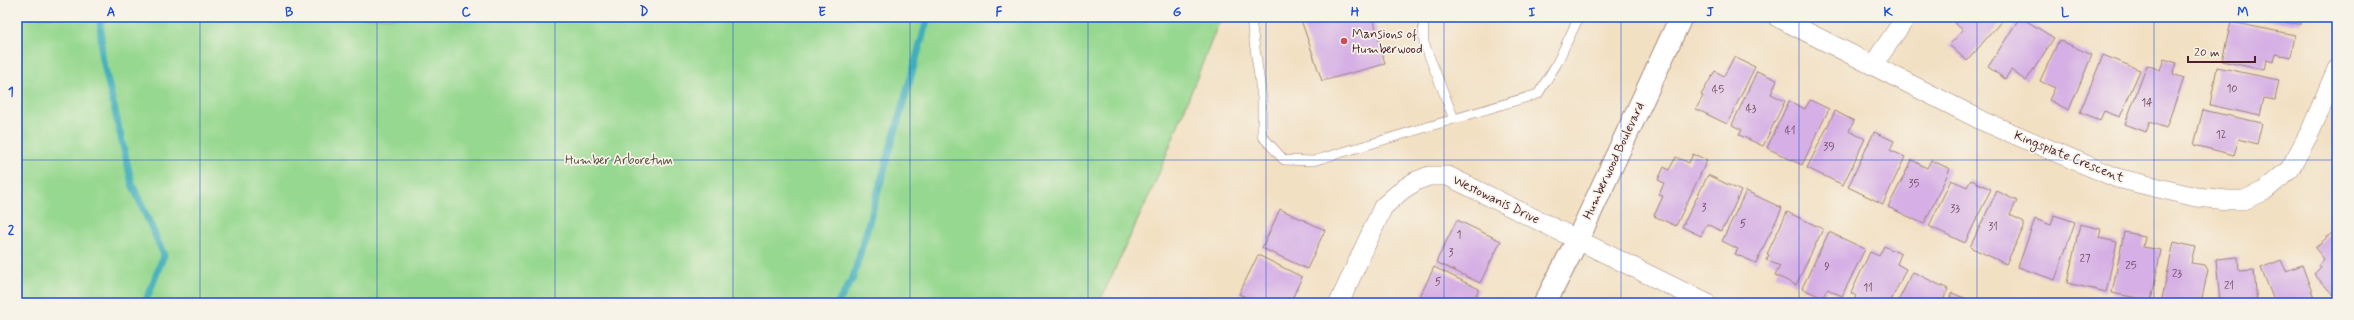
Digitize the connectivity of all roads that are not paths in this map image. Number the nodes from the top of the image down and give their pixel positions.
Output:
1 (1423, 17) edge
2 (1579, 17) edge
3 (1681, 17) edge
4 (1777, 17) edge
5 (1906, 17) edge
6 (1251, 20) dead end
7 (1873, 65) junction
8 (2337, 69) edge
9 (1454, 119) junction
10 (1578, 239) junction
11 (1339, 303) edge
12 (1545, 303) edge
13 (1706, 303) edge

1 - 9 lane
2 - 9 lane
3 - 10 street, Humberwood Boulevard
4 - 7 street, Kingsplate Crescent
5 - 7 street
6 - 9 lane
7 - 8 street, Kingsplate Crescent
10 - 11 street, Westowanis Drive
10 - 12 street, Humberwood Boulevard
10 - 13 street, Westowanis Drive

